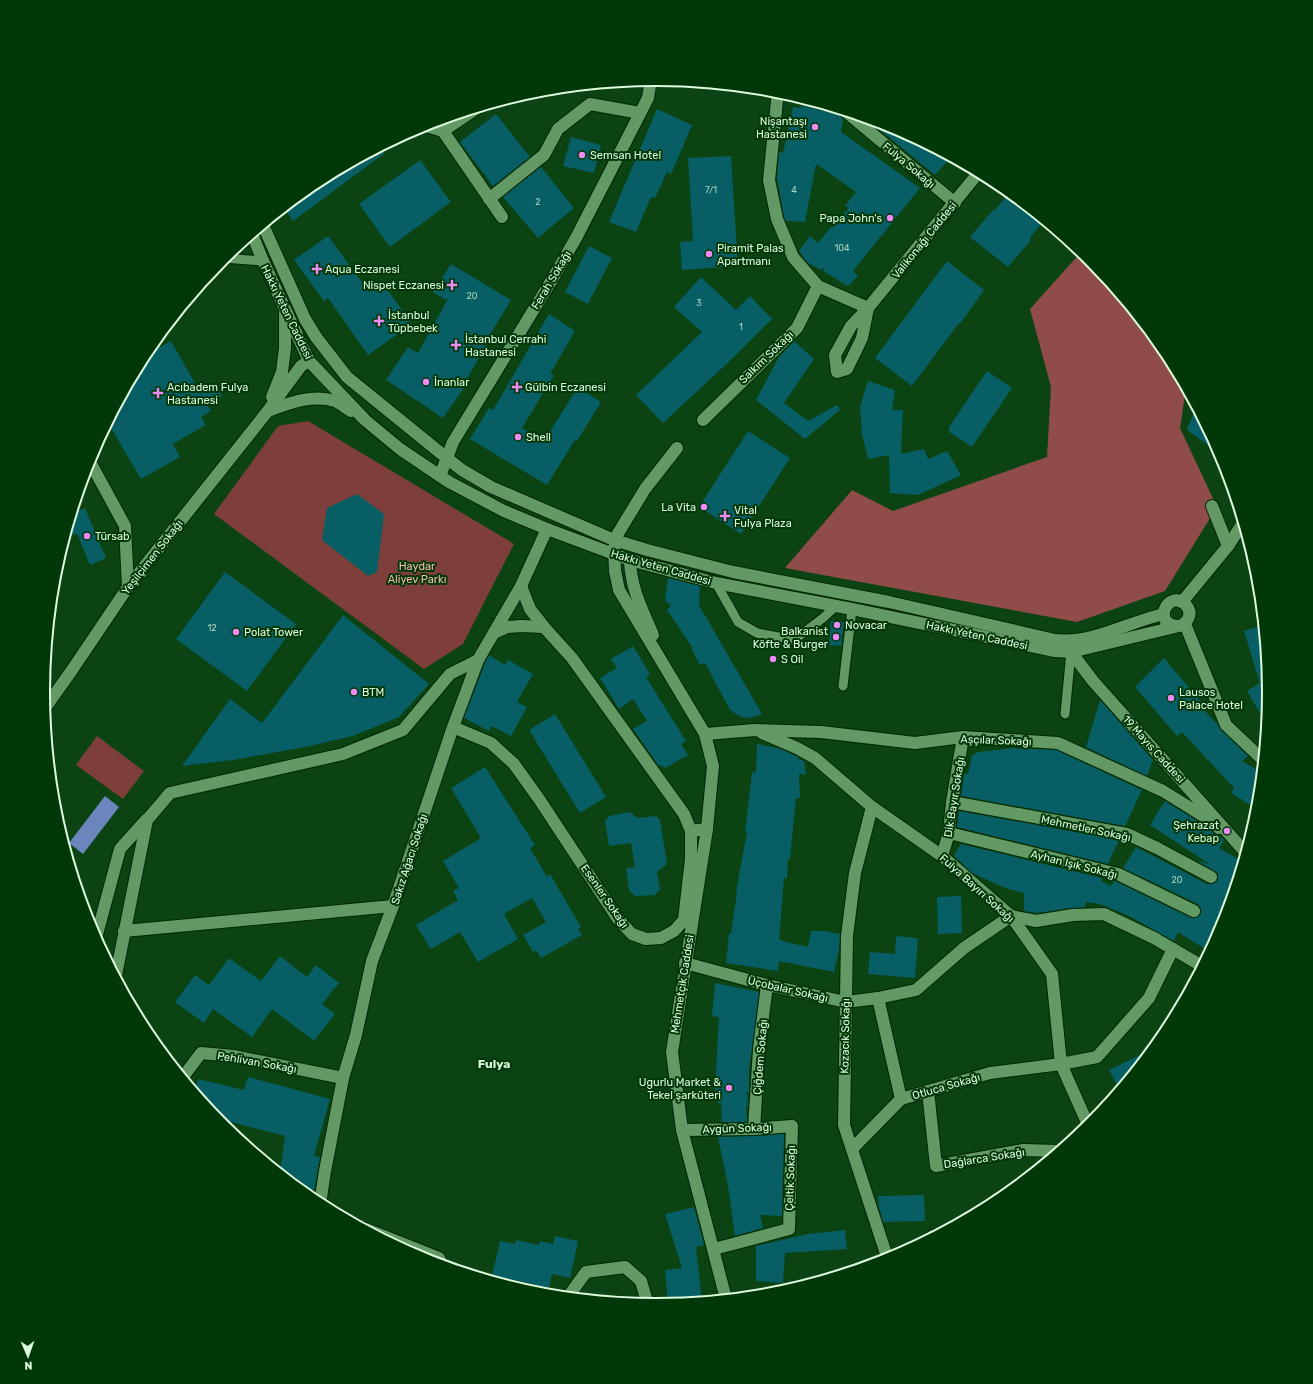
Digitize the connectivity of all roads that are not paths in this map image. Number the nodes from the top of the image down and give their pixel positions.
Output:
1 (650, 86) edge
2 (777, 98) edge
3 (640, 113) junction
4 (462, 118) edge
5 (855, 120) edge
6 (434, 128) edge
7 (443, 131) junction
8 (975, 177) edge
9 (489, 199) junction
10 (955, 203) junction
11 (502, 217) dead end
12 (265, 229) edge
13 (254, 239) edge
14 (233, 259) edge
15 (263, 261) junction
16 (818, 286) junction
17 (285, 308) junction
18 (868, 308) junction
19 (316, 337) junction
20 (309, 361) junction
21 (267, 412) junction
22 (365, 420) junction
23 (702, 420) dead end
24 (677, 448) dead end
25 (448, 459) junction
26 (93, 467) edge
27 (440, 476) junction
28 (1212, 506) dead end
29 (1240, 528) edge
30 (547, 529) junction
31 (614, 540) junction
32 (1228, 546) junction
33 (614, 555) junction
34 (630, 560) junction
35 (716, 583) junction
36 (521, 586) junction
37 (128, 587) junction
38 (1182, 602) junction
39 (836, 606) junction
40 (852, 609) junction
41 (1164, 614) junction
42 (1182, 625) junction
43 (544, 627) junction
44 (494, 633) junction
45 (1070, 647) junction
46 (478, 660) junction
47 (670, 675) junction
48 (843, 686) dead end
49 (50, 701) edge
50 (1065, 714) dead end
51 (453, 727) junction
52 (755, 730) junction
53 (705, 734) junction
54 (963, 737) junction
55 (1259, 757) edge
56 (952, 802) junction
57 (872, 807) junction
58 (147, 820) junction
59 (706, 829) junction
60 (692, 830) junction
61 (949, 832) junction
62 (1237, 842) junction
63 (1242, 848) edge
64 (942, 856) junction
65 (1212, 877) dead end
66 (394, 906) junction
67 (1194, 911) dead end
68 (1011, 916) junction
69 (98, 929) edge
70 (124, 931) junction
71 (1173, 949) junction
72 (685, 963) junction
73 (1198, 964) edge
74 (117, 968) edge
75 (767, 985) junction
76 (878, 998) junction
77 (846, 1002) junction
78 (1062, 1064) junction
79 (186, 1074) edge
80 (342, 1078) junction
81 (928, 1091) junction
82 (901, 1099) junction
83 (1086, 1120) edge
84 (792, 1126) joint
85 (754, 1129) junction
86 (682, 1130) junction
87 (852, 1149) junction
88 (1052, 1152) edge
89 (321, 1197) edge
90 (714, 1249) junction
91 (886, 1253) edge
92 (571, 1292) edge
93 (725, 1294) edge
94 (646, 1298) edge

1 - 3 street, Ferah Sokağı
2 - 16 street
3 - 9 street
3 - 25 street, Ferah Sokağı
4 - 7 street
5 - 10 street, Fulya Sokağı
6 - 7 street
7 - 9 street
8 - 10 street, Valikonağı Caddesi
9 - 11 street
10 - 18 street, Valikonağı Caddesi
12 - 19 street, Hakkı Yeten Caddesi
13 - 15 street, Hakkı Yeten Caddesi
14 - 15 lane
15 - 17 street, Hakkı Yeten Caddesi
16 - 18 street
16 - 23 street, Salkım Sokağı
17 - 20 street, Hakkı Yeten Caddesi
17 - 21 street, Yeşilçimen Sokağı
18 - 18 street, Valikonağı Caddesi
19 - 20 street
19 - 25 street, Hakkı Yeten Caddesi
20 - 21 street, Yeşilçimen Sokağı
20 - 22 street, Hakkı Yeten Caddesi
21 - 22 street
21 - 37 street, Yeşilçimen Sokağı
22 - 27 street, Hakkı Yeten Caddesi
24 - 31 street
25 - 27 street, Ferah Sokağı
25 - 31 street, Hakkı Yeten Caddesi
26 - 37 street
27 - 30 street, Hakkı Yeten Caddesi
28 - 32 street
29 - 32 street
30 - 33 street, Hakkı Yeten Caddesi
30 - 36 street, Sakız Ağacı Sokağı
31 - 33 street, Mehmetçik Caddesi
31 - 34 street
31 - 45 street, Hakkı Yeten Caddesi
32 - 38 street
33 - 34 street, Hakkı Yeten Caddesi
33 - 47 street, Mehmetçik Caddesi
34 - 35 street, Hakkı Yeten Caddesi
34 - 47 street, Mehmetçik Caddesi
35 - 39 street, Hakkı Yeten Caddesi
35 - 39 lane
36 - 43 street, Esenler Sokağı
36 - 44 street, Sakız Ağacı Sokağı
37 - 49 street, Yeşilçimen Sokağı
38 - 41 street
38 - 42 street
39 - 40 street, Hakkı Yeten Caddesi
40 - 45 street, Hakkı Yeten Caddesi
40 - 48 lane
41 - 42 street
41 - 45 street, Hakkı Yeten Caddesi
42 - 45 street, Hakkı Yeten Caddesi
42 - 55 street
43 - 44 street
43 - 60 street, Esenler Sokağı
44 - 46 street, Sakız Ağacı Sokağı
45 - 50 lane
45 - 62 street, 19 Mayıs Caddesi
46 - 51 street, Sakız Ağacı Sokağı
46 - 58 street
47 - 53 street, Mehmetçik Caddesi
51 - 60 street, Esenler Sokağı
51 - 66 street, Sakız Ağacı Sokağı
52 - 53 street, Aşçılar Sokağı
52 - 54 street, Aşçılar Sokağı
52 - 57 street, Fulya Bayırı Sokağı
53 - 59 street, Mehmetçik Caddesi
54 - 56 street, Dik Bayır Sokağı
54 - 62 street, Aşçılar Sokağı
56 - 61 street, Dik Bayır Sokağı
56 - 65 street, Mehmetler Sokağı
57 - 64 street, Fulya Bayırı Sokağı
57 - 77 street, Kozacık Sokağı
58 - 69 street
58 - 70 street
59 - 60 street
59 - 72 street, Mehmetçik Caddesi
61 - 64 street, Dik Bayır Sokağı
61 - 67 street, Ayhan Işık Sokağı
62 - 63 street, 19 Mayıs Caddesi
64 - 68 street, Fulya Bayırı Sokağı
66 - 70 street
66 - 80 street, Sakız Ağacı Sokağı
68 - 71 street
68 - 76 street, Üçobalar Sokağı
68 - 78 street, Fulya Bayırı Sokağı
70 - 74 street
71 - 73 street
71 - 78 street
72 - 75 street, Üçobalar Sokağı
72 - 86 street, Mehmetçik Caddesi
75 - 77 street, Üçobalar Sokağı
75 - 85 street, Çiğdem Sokağı
76 - 77 street, Üçobalar Sokağı
76 - 82 street
77 - 87 street, Kozacık Sokağı
78 - 81 street, Otluca Sokağı
78 - 83 street, Fulya Bayırı Sokağı
79 - 80 street, Pehlivan Sokağı
80 - 89 street, Sakız Ağacı Sokağı
81 - 82 street, Otluca Sokağı
81 - 88 street, Dağlarca Sokağı
82 - 87 street, Otluca Sokağı
84 - 85 street, Aygün Sokağı
84 - 90 street, Çeltik Sokağı
85 - 86 street, Aygün Sokağı
86 - 90 street, Mehmetçik Caddesi
87 - 91 street, Kozacık Sokağı
90 - 93 street, Mehmetçik Caddesi
92 - 94 street

